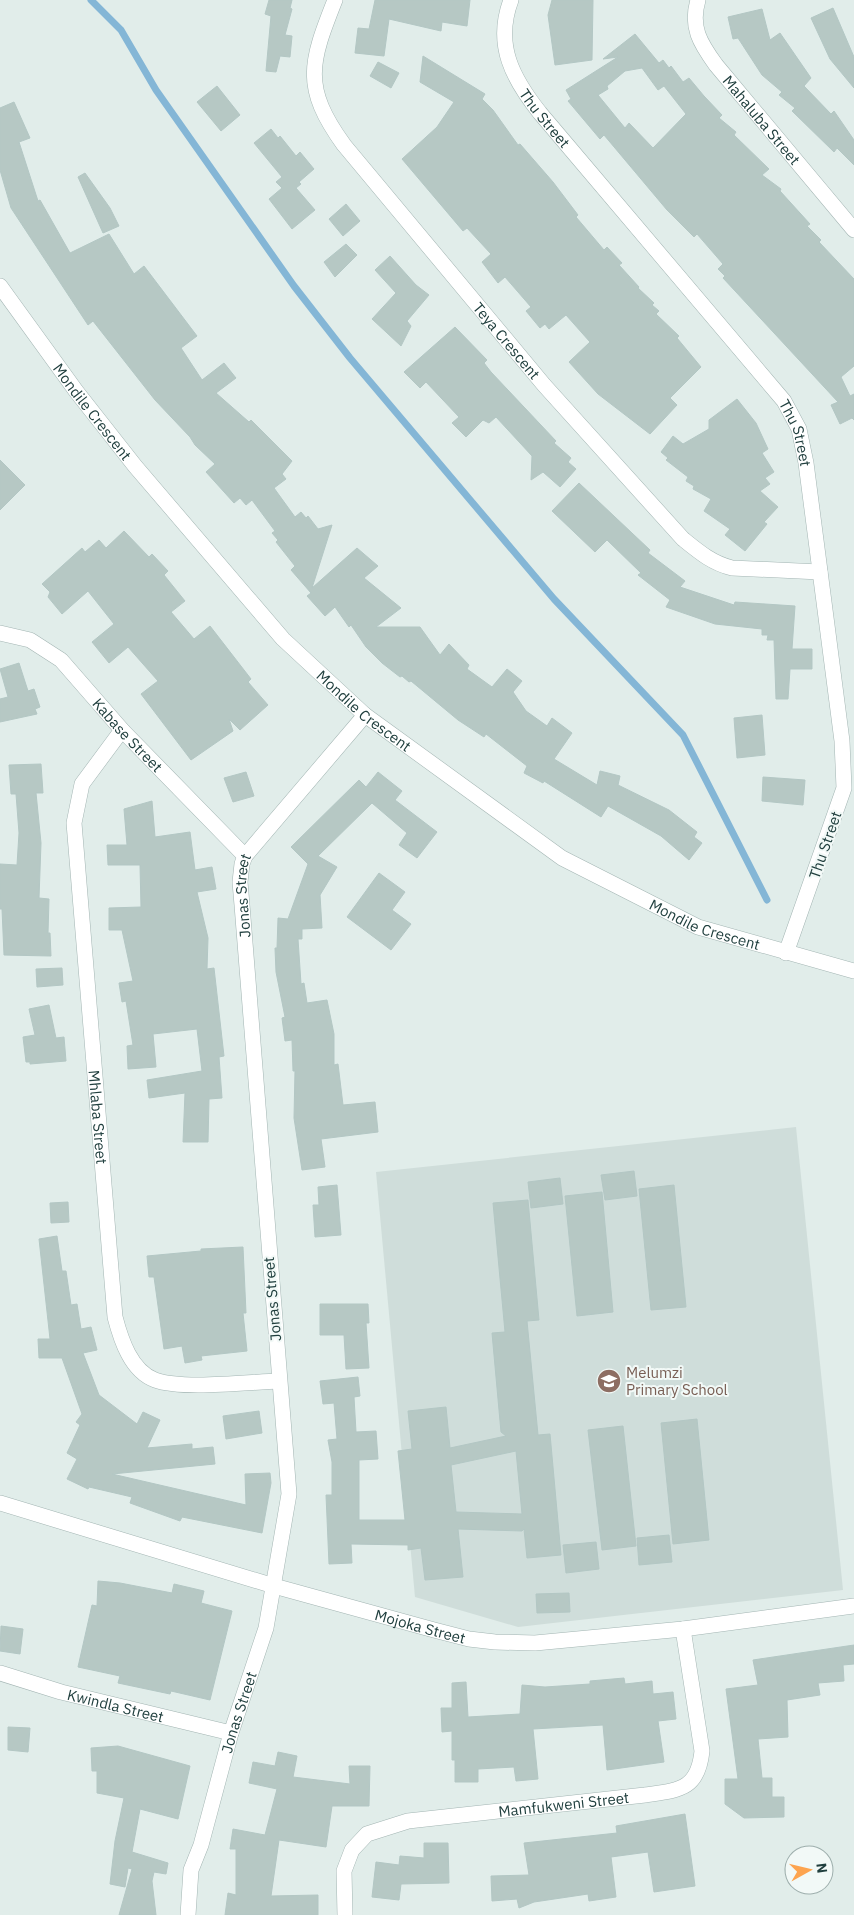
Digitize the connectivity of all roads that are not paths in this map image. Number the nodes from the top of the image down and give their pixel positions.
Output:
1 (335, 0) edge
2 (511, 0) edge
3 (698, 0) edge
4 (854, 230) edge
5 (0, 286) edge
6 (820, 572) junction
7 (0, 633) edge
8 (365, 715) junction
9 (122, 730) junction
10 (849, 789) edge
11 (245, 856) junction
12 (786, 953) junction
13 (854, 971) edge
14 (279, 1380) junction
15 (0, 1503) edge
16 (274, 1586) junction
17 (854, 1606) edge
18 (683, 1629) junction
19 (0, 1673) edge
20 (231, 1733) junction
21 (188, 1915) edge
22 (345, 1915) edge

1 - 6 street, Teya Crescent
2 - 6 street, Thu Street
3 - 4 street, Mahaluba Street
5 - 8 street, Mondile Crescent
6 - 10 street, Thu Street
7 - 9 street, Kabase Street
8 - 11 street, Jonas Street
8 - 12 street, Mondile Crescent
9 - 11 street, Kabase Street
9 - 14 street, Mhlaba Street
10 - 12 street, Thu Street
11 - 14 street, Jonas Street
12 - 13 street, Mondile Crescent
14 - 16 street, Jonas Street
15 - 16 street, Mojoka Street
16 - 18 street, Mojoka Street
16 - 20 street, Jonas Street
17 - 18 street, Mojoka Street
18 - 22 street, Mamfukweni Street
19 - 20 street, Kwindla Street
20 - 21 street, Jonas Street

